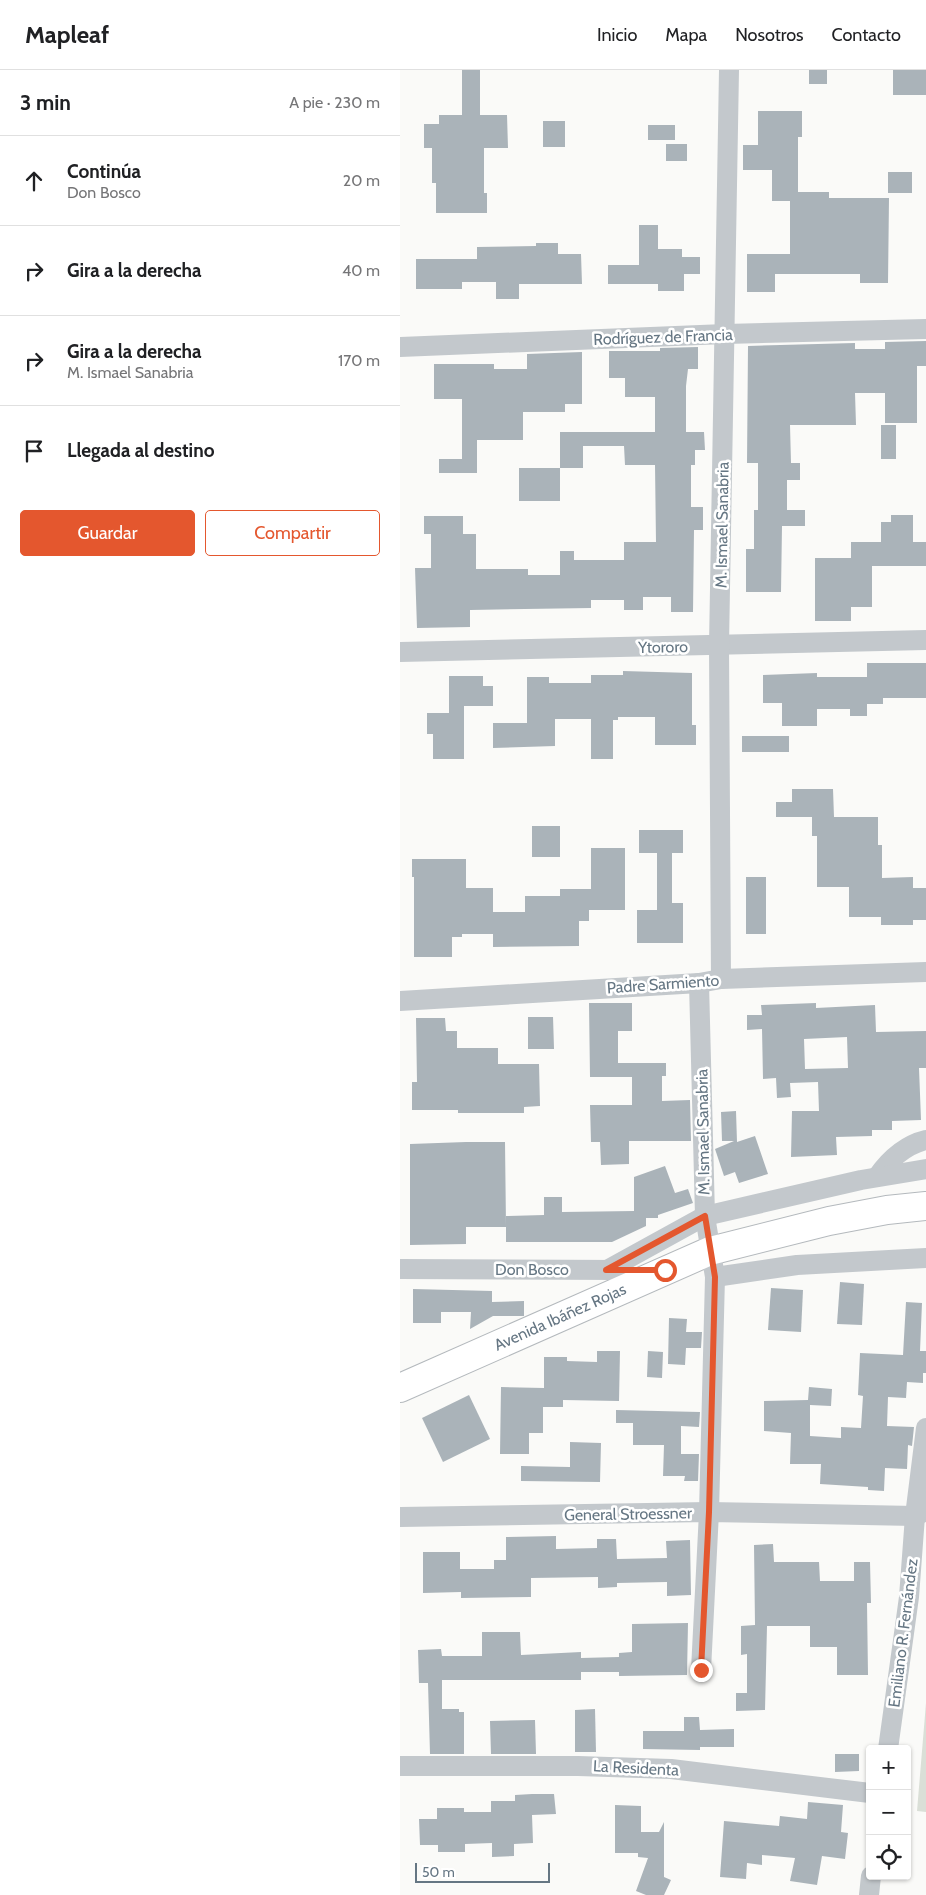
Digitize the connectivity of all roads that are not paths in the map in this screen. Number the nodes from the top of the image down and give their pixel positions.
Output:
1 (729, 70) edge
2 (926, 329) edge
3 (725, 334) junction
4 (400, 347) edge
5 (926, 640) edge
6 (719, 646) junction
7 (400, 652) edge
8 (926, 972) edge
9 (721, 979) junction
10 (699, 982) junction
11 (400, 1001) edge
12 (926, 1140) edge
13 (926, 1169) edge
14 (877, 1177) junction
15 (926, 1206) edge
16 (705, 1216) junction
17 (926, 1258) edge
18 (712, 1264) junction
19 (400, 1269) edge
20 (606, 1270) junction
21 (665, 1270) junction
22 (400, 1388) edge
23 (926, 1428) edge
24 (709, 1512) junction
25 (921, 1514) edge
26 (400, 1518) edge
27 (701, 1670) dead end
28 (889, 1745) edge
29 (400, 1766) edge
30 (866, 1793) edge
31 (871, 1880) edge
32 (869, 1895) edge

1 - 3 street, M. Ismael Sanabria
2 - 3 street, Rodríguez de Francia
3 - 4 street, Rodríguez de Francia
3 - 6 street, M. Ismael Sanabria
5 - 6 street, Ytororo
6 - 7 street, Ytororo
6 - 9 street, M. Ismael Sanabria
8 - 9 street, Padre Sarmiento
9 - 10 street, Padre Sarmiento
10 - 11 street, Padre Sarmiento
10 - 16 street, M. Ismael Sanabria
12 - 14 street
13 - 14 street
14 - 16 street
15 - 18 highway, Avenida Ibáñez Rojas
16 - 18 street, M. Ismael Sanabria
16 - 20 street
17 - 18 street
18 - 21 highway, Avenida Ibáñez Rojas
18 - 24 street, M. Ismael Sanabria
19 - 20 street, Don Bosco
20 - 21 street, Don Bosco
21 - 22 highway, Avenida Ibáñez Rojas
23 - 25 street, Emiliano R. Fernández
24 - 25 street, General Stroessner
24 - 26 street, General Stroessner
24 - 27 street, M. Ismael Sanabria
25 - 28 street, Emiliano R. Fernández
29 - 30 street, La Residenta
31 - 32 street

